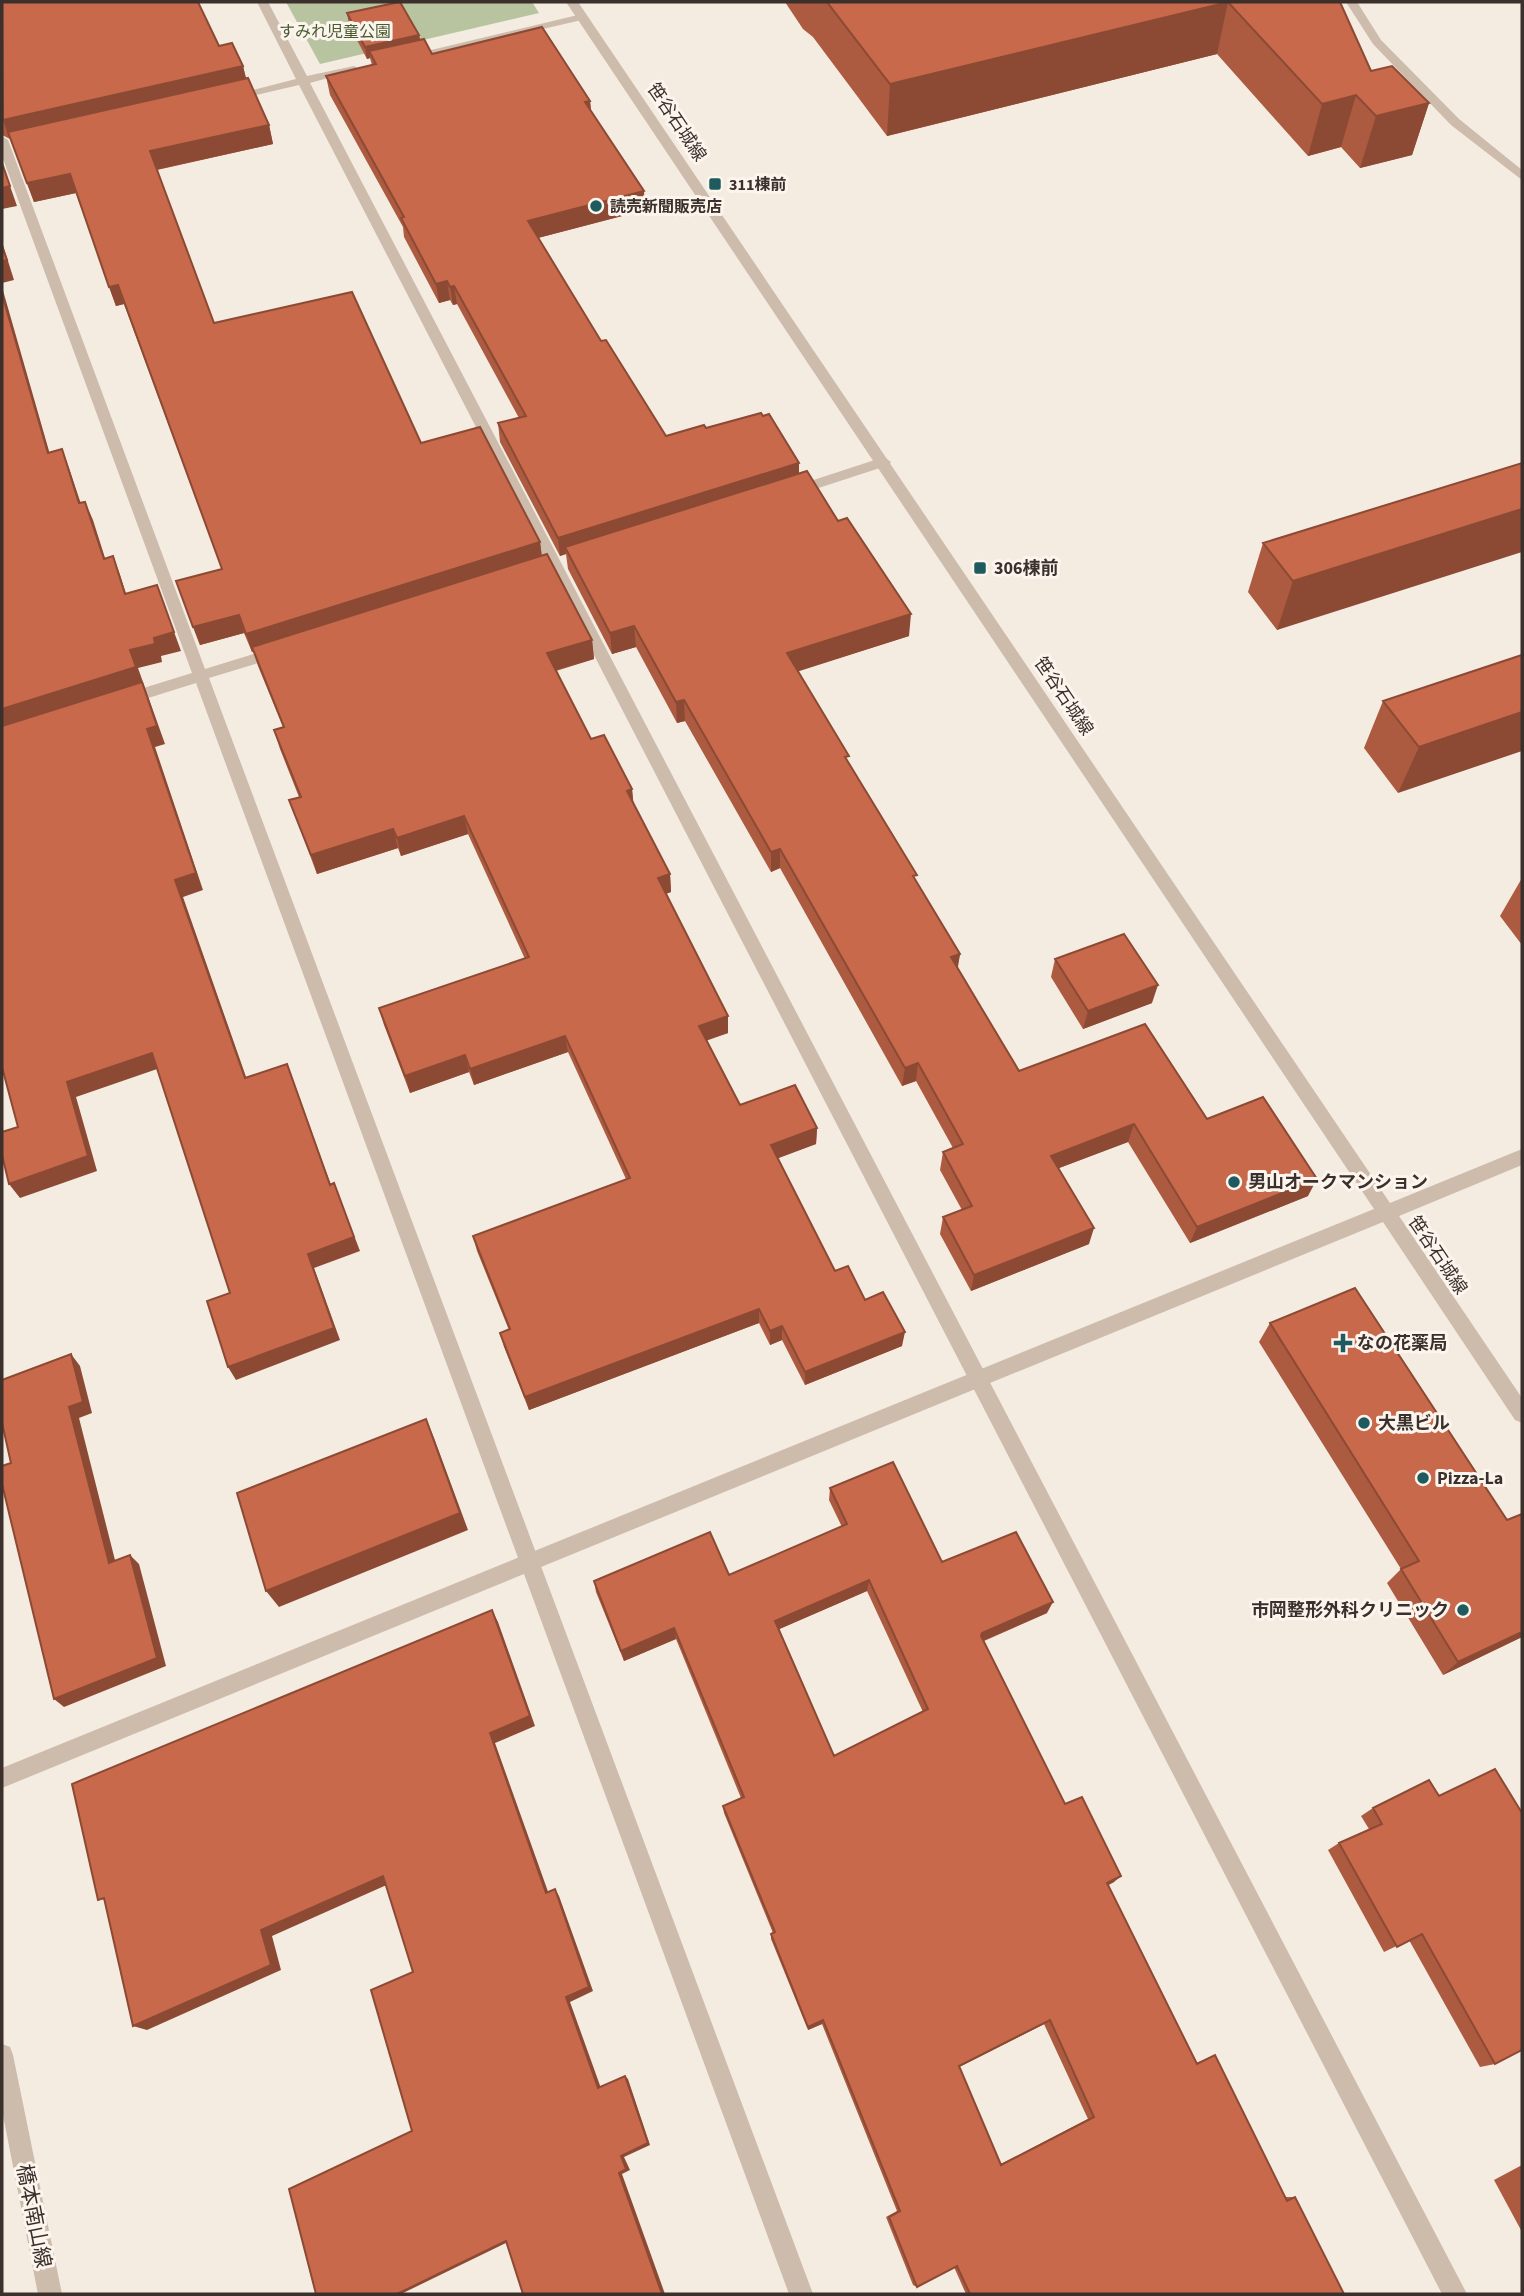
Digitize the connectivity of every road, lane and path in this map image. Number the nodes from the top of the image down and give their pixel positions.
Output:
1 (262, 2) edge
2 (572, 2) edge
3 (1352, 2) edge
4 (582, 17) junction
5 (396, 60) edge
6 (369, 66) edge
7 (303, 81) junction
8 (222, 99) edge
9 (6, 144) edge
10 (1522, 176) edge
11 (884, 462) junction
12 (779, 495) edge
13 (292, 647) edge
14 (200, 675) junction
15 (108, 705) edge
16 (1522, 1157) edge
17 (1386, 1213) junction
18 (978, 1379) junction
19 (1522, 1414) edge
20 (529, 1562) junction
21 (2, 1778) edge
22 (2, 2054) edge
23 (50, 2294) edge
24 (801, 2294) edge
25 (1455, 2294) edge

1 - 7 street
2 - 4 street, 笹谷石城線
3 - 10 street
4 - 5 street
4 - 11 street, 笹谷石城線
6 - 7 street
7 - 8 street
7 - 18 street
9 - 14 street
11 - 12 street
11 - 17 street, 笹谷石城線
13 - 14 street
14 - 15 street
14 - 20 street
16 - 17 street
17 - 18 street
17 - 19 street, 笹谷石城線
18 - 20 street
18 - 25 street
20 - 21 street
20 - 24 street
22 - 23 street, 橋本南山線

